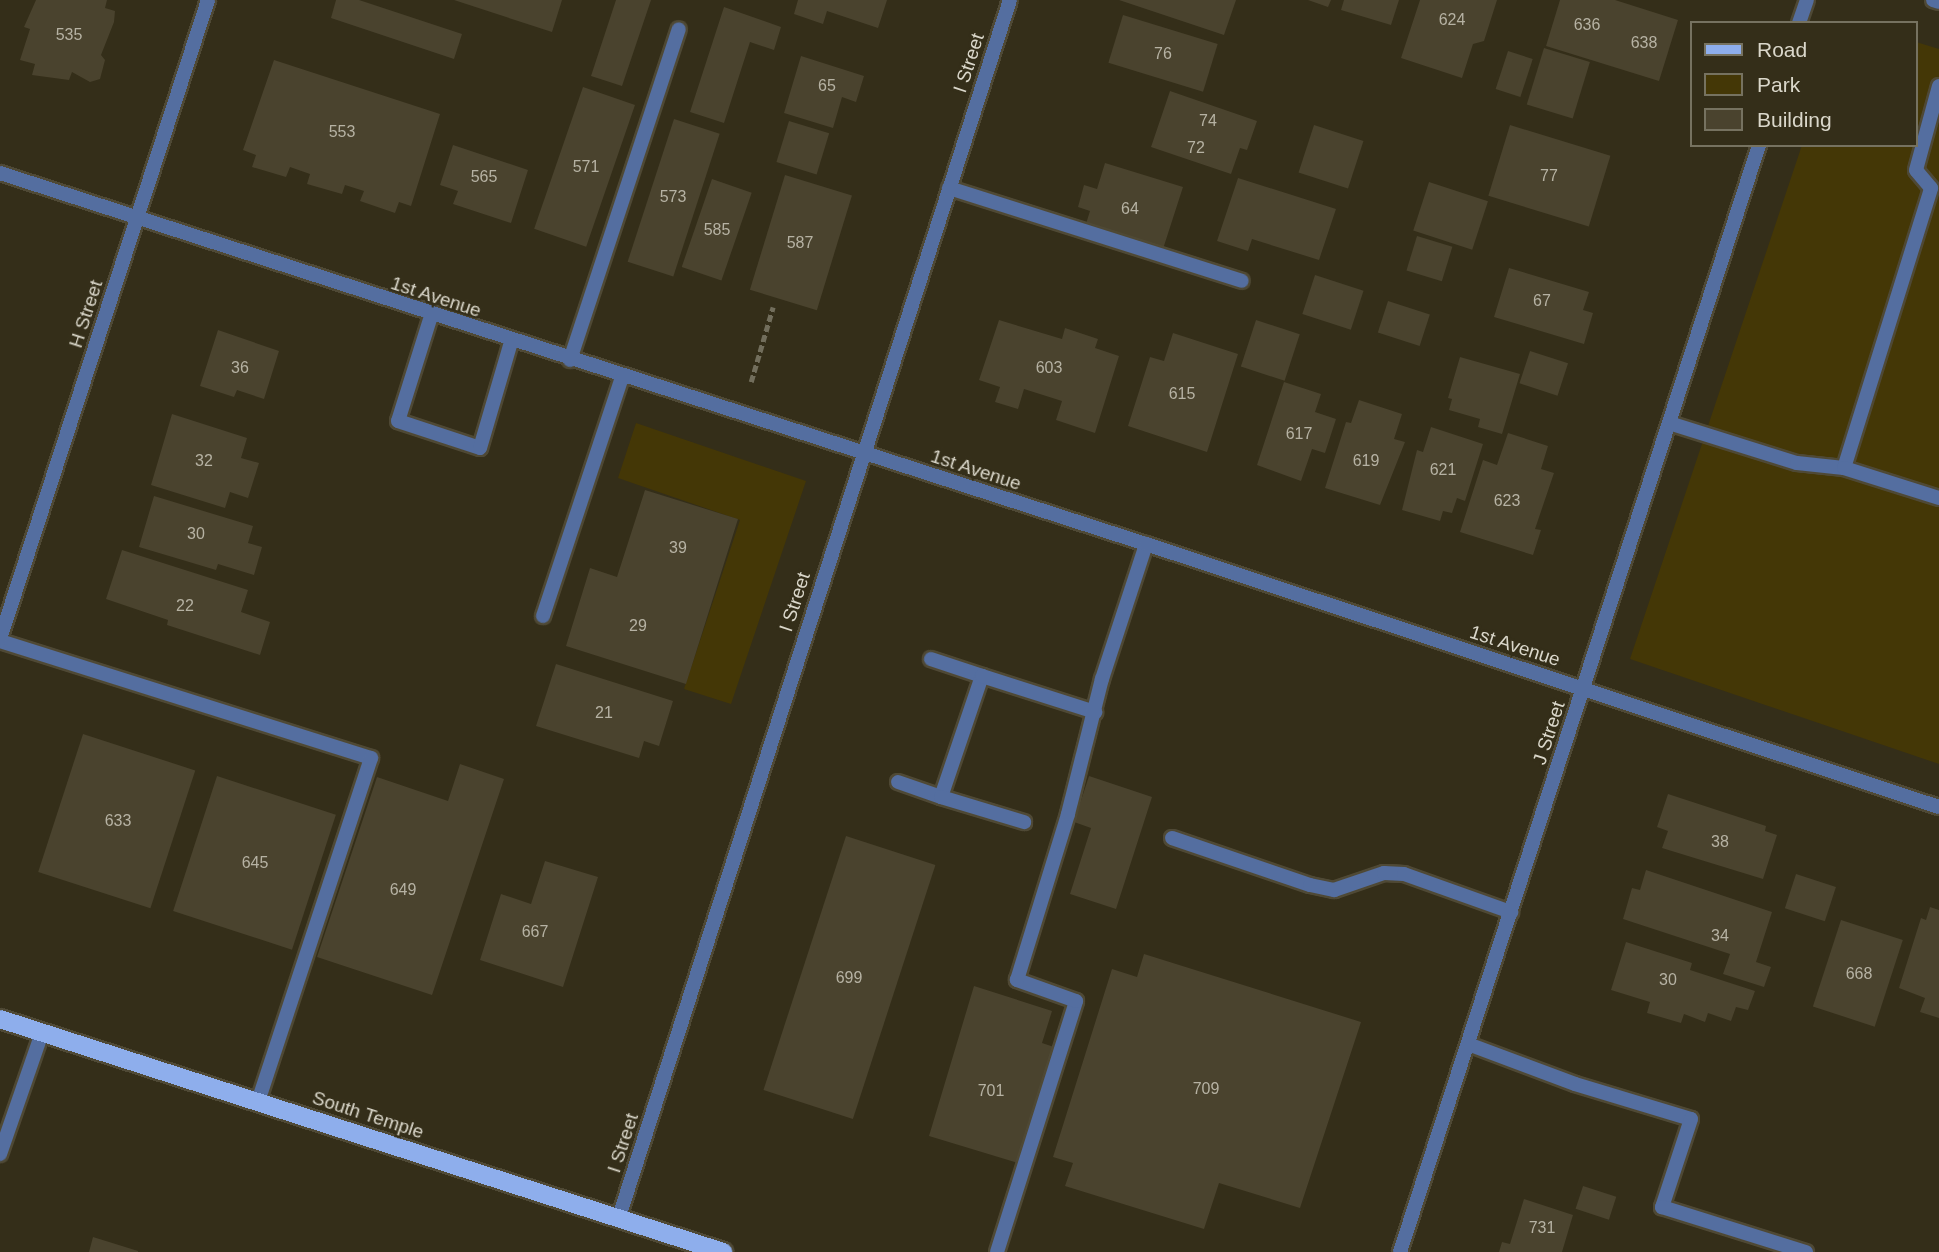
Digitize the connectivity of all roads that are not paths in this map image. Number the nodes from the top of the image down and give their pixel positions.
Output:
1 (208, 0) edge
2 (1010, 0) edge
3 (1807, 0) edge
4 (1933, 0) edge
5 (1939, 2) edge
6 (1800, 21) edge
7 (679, 29) dead end
8 (1939, 86) edge
9 (1758, 147) edge
10 (0, 173) edge
11 (949, 188) junction
12 (137, 219) junction
13 (1242, 281) dead end
14 (431, 316) junction
15 (510, 342) junction
16 (569, 360) junction
17 (622, 377) junction
18 (1669, 423) junction
19 (863, 454) junction
20 (1844, 468) junction
21 (1939, 498) edge
22 (1146, 544) junction
23 (543, 616) dead end
24 (0, 640) edge
25 (931, 659) dead end
26 (982, 676) junction
27 (1583, 688) junction
28 (1095, 712) junction
29 (898, 782) dead end
30 (942, 797) junction
31 (1939, 807) edge
32 (1024, 822) dead end
33 (1172, 838) dead end
34 (1511, 912) junction
35 (0, 1019) edge
36 (42, 1033) junction
37 (1468, 1044) junction
38 (258, 1102) junction
39 (0, 1154) edge
40 (619, 1217) junction
41 (723, 1252) edge
42 (997, 1252) edge
43 (1400, 1252) edge
44 (1805, 1252) edge

1 - 12 street, H Street
2 - 11 street, I Street
3 - 6 street
4 - 5 street
7 - 16 street
8 - 20 street
9 - 18 street, J Street
10 - 12 street, 1st Avenue
11 - 13 street
11 - 19 street, I Street
12 - 14 street, 1st Avenue
12 - 24 street, H Street
14 - 15 street, 1st Avenue
14 - 15 street
15 - 16 street, 1st Avenue
16 - 17 street, 1st Avenue
17 - 19 street, 1st Avenue
17 - 23 street
18 - 20 street
18 - 27 street, J Street
19 - 22 street, 1st Avenue
19 - 40 street, I Street
20 - 21 street
22 - 27 street, 1st Avenue
22 - 28 street
24 - 38 street
25 - 26 street
26 - 28 street
26 - 30 street
27 - 31 street, 1st Avenue
27 - 34 street, J Street
28 - 42 street
29 - 30 street
30 - 32 street
33 - 34 street
34 - 37 street, J Street
35 - 36 main road, South Temple
36 - 38 main road, South Temple
36 - 39 street
37 - 43 street, J Street
37 - 44 street
38 - 40 main road, South Temple
40 - 41 main road, South Temple

